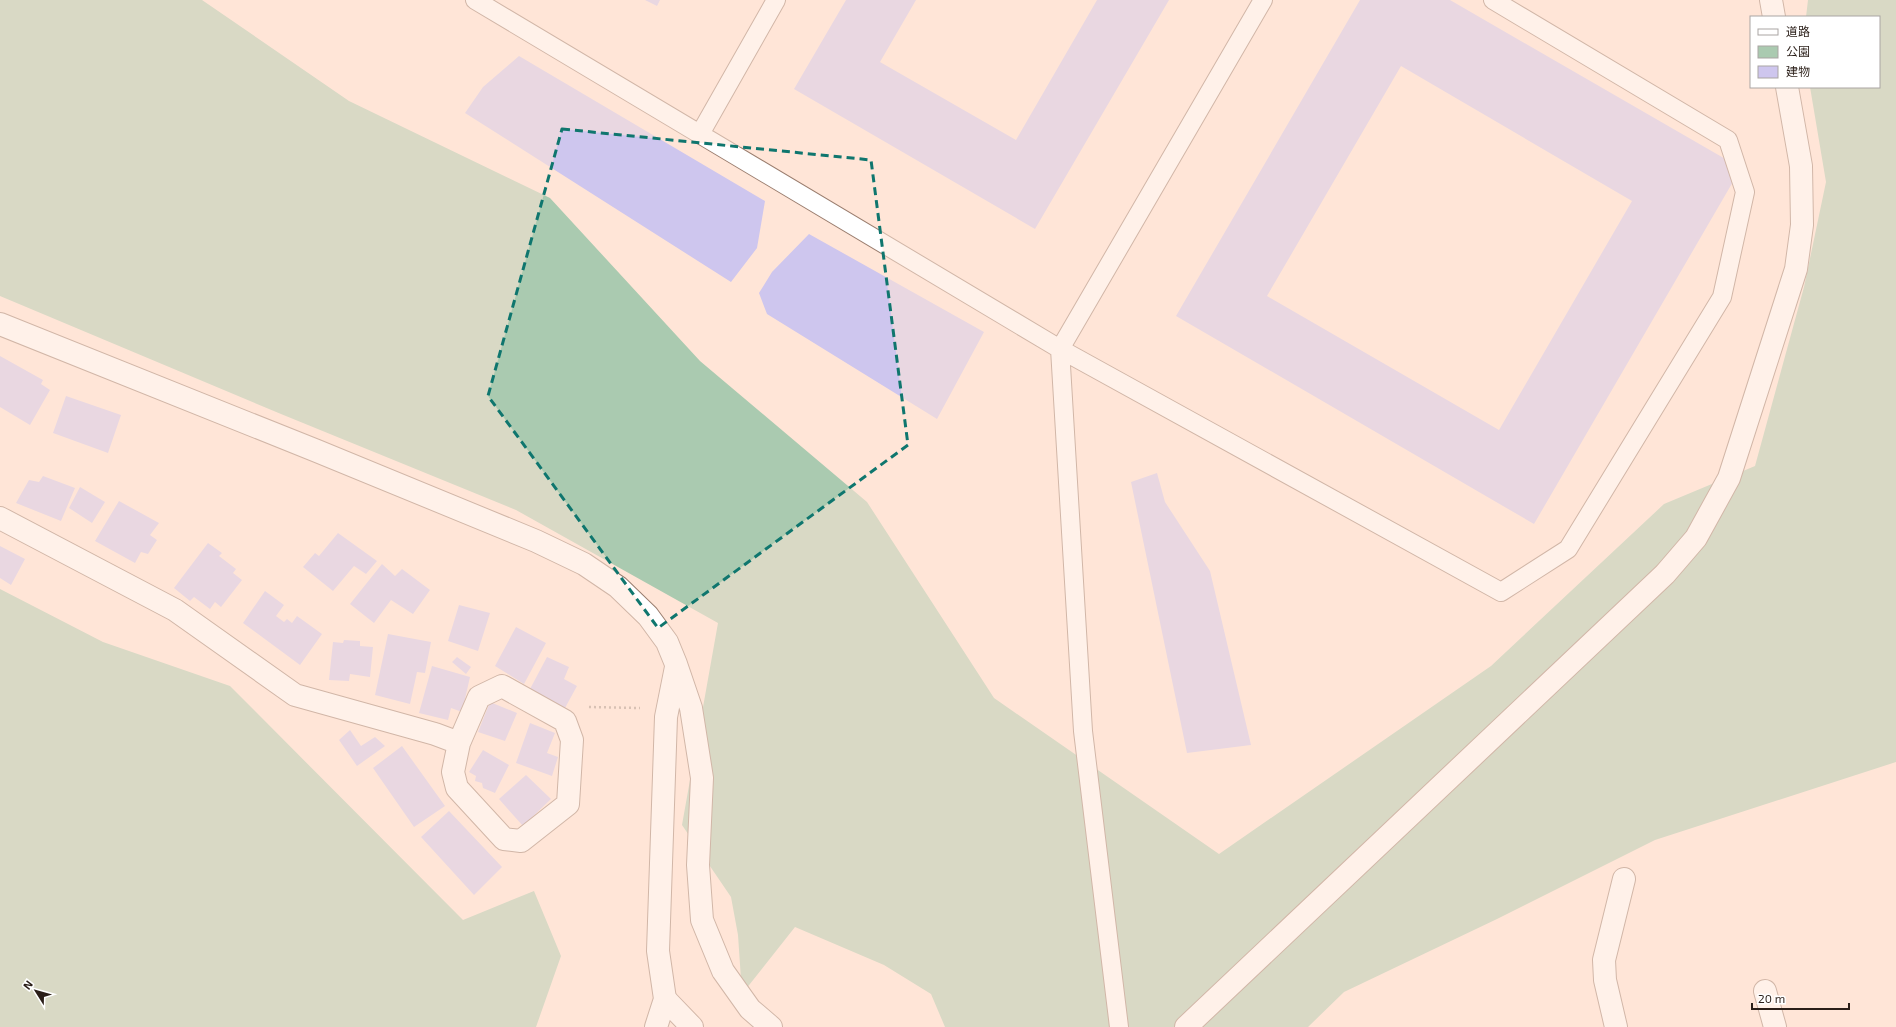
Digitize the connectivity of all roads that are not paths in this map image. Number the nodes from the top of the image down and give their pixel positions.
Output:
1 (475, 0) edge
2 (776, 0) edge
3 (1263, 0) edge
4 (1493, 0) edge
5 (1771, 0) edge
6 (1774, 16) edge
7 (1787, 88) edge
8 (700, 134) junction
9 (0, 324) edge
10 (1060, 349) junction
11 (0, 518) edge
12 (676, 664) junction
13 (459, 743) junction
14 (1624, 879) dead end
15 (1765, 991) dead end
16 (665, 999) junction
17 (656, 1027) edge
18 (692, 1027) edge
19 (771, 1027) edge
20 (1119, 1027) edge
21 (1186, 1027) edge
22 (1616, 1027) edge
23 (1775, 1027) edge

1 - 8 lane
2 - 8 lane
3 - 10 lane
4 - 10 lane
5 - 6 street
7 - 21 street
8 - 10 lane
9 - 12 street
10 - 20 lane
11 - 13 street
12 - 16 street
12 - 19 street
13 - 13 street
14 - 22 street
15 - 23 street
16 - 17 street
16 - 18 street

